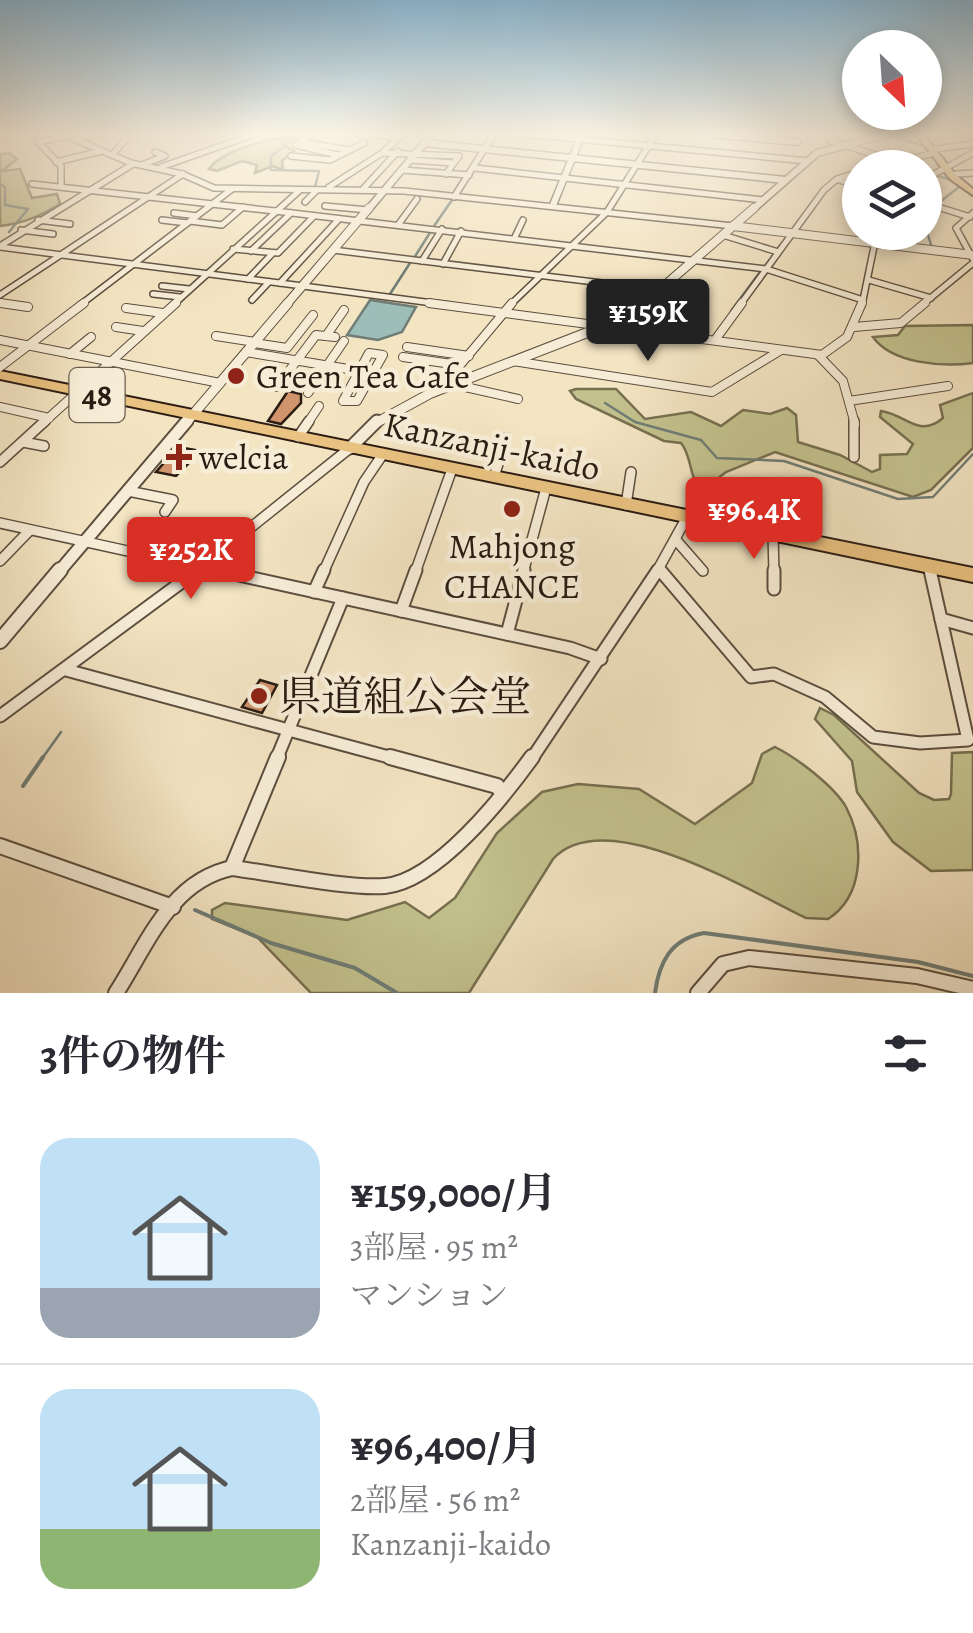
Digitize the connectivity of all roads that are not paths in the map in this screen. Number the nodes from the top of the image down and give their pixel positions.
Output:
1 (61, 180) edge
2 (105, 180) edge
3 (174, 180) edge
4 (193, 180) edge
5 (292, 180) edge
6 (307, 180) dead end
7 (340, 180) edge
8 (371, 180) edge
9 (393, 180) edge
10 (466, 180) edge
11 (564, 180) edge
12 (594, 180) edge
13 (627, 180) edge
14 (786, 180) edge
15 (836, 180) edge
16 (32, 184) dead end
17 (626, 184) junction
18 (61, 187) junction
19 (232, 189) junction
20 (327, 189) junction
21 (363, 189) junction
22 (88, 190) junction
23 (288, 190) junction
24 (317, 190) junction
25 (385, 190) junction
26 (301, 191) junction
27 (149, 197) junction
28 (454, 197) junction
29 (417, 200) dead end
30 (763, 200) junction
31 (305, 202) dead end
32 (340, 202) dead end
33 (212, 204) junction
34 (553, 205) junction
35 (325, 206) dead end
36 (243, 207) junction
37 (942, 207) edge
38 (370, 208) junction
39 (275, 211) junction
40 (608, 212) junction
41 (174, 213) dead end
42 (291, 213) junction
43 (972, 215) edge
44 (314, 216) junction
45 (339, 218) junction
46 (37, 220) junction
47 (162, 220) dead end
48 (191, 220) junction
49 (523, 220) dead end
50 (359, 221) junction
51 (70, 224) dead end
52 (384, 224) junction
53 (398, 225) junction
54 (733, 226) junction
55 (442, 229) junction
56 (21, 230) junction
57 (462, 231) junction
58 (377, 233) dead end
59 (53, 234) dead end
60 (792, 234) junction
61 (12, 235) junction
62 (723, 235) junction
63 (31, 238) dead end
64 (515, 238) junction
65 (842, 241) edge
66 (572, 244) junction
67 (0, 246) edge
68 (233, 249) junction
69 (333, 250) junction
70 (873, 250) edge
71 (912, 250) edge
72 (251, 251) junction
73 (778, 252) junction
74 (63, 254) junction
75 (272, 254) junction
76 (696, 258) junction
77 (973, 258) edge
78 (422, 261) junction
79 (135, 263) junction
80 (443, 264) junction
81 (766, 269) junction
82 (207, 273) junction
83 (544, 275) junction
84 (248, 278) junction
85 (868, 280) junction
86 (269, 282) junction
87 (280, 283) junction
88 (162, 286) dead end
89 (303, 286) junction
90 (189, 289) junction
91 (660, 290) junction
92 (153, 294) dead end
93 (0, 295) edge
94 (180, 297) junction
95 (930, 298) junction
96 (252, 300) dead end
97 (863, 300) junction
98 (0, 303) edge
99 (28, 307) dead end
100 (126, 308) dead end
101 (344, 310) dead end
102 (504, 312) junction
103 (163, 313) junction
104 (314, 315) dead end
105 (608, 325) junction
106 (854, 326) junction
107 (116, 328) dead end
108 (143, 331) junction
109 (216, 336) dead end
110 (91, 337) dead end
111 (335, 338) junction
112 (0, 340) edge
113 (714, 340) junction
114 (255, 342) junction
115 (28, 346) junction
116 (407, 346) dead end
117 (781, 350) junction
118 (246, 352) junction
119 (70, 354) junction
120 (818, 355) junction
121 (402, 356) dead end
122 (469, 356) junction
123 (297, 360) junction
124 (513, 361) junction
125 (113, 362) junction
126 (0, 366) edge
127 (327, 366) junction
128 (459, 366) junction
129 (358, 370) junction
130 (566, 371) junction
131 (373, 373) junction
132 (0, 375) edge
133 (220, 383) junction
134 (452, 384) junction
135 (564, 385) dead end
136 (948, 386) dead end
137 (278, 387) dead end
138 (440, 389) junction
139 (81, 392) junction
140 (308, 393) dead end
141 (518, 399) dead end
142 (849, 401) junction
143 (320, 406) dead end
144 (0, 407) edge
145 (194, 414) junction
146 (49, 418) junction
147 (298, 437) junction
148 (506, 438) dead end
149 (23, 442) junction
150 (44, 446) dead end
151 (350, 448) junction
152 (383, 454) junction
153 (854, 457) dead end
154 (0, 462) edge
155 (452, 469) junction
156 (630, 472) dead end
157 (494, 477) junction
158 (546, 488) junction
159 (128, 492) junction
160 (626, 505) junction
161 (165, 512) dead end
162 (687, 517) junction
163 (0, 523) edge
164 (30, 530) junction
165 (773, 535) junction
166 (676, 540) junction
167 (85, 542) junction
168 (0, 561) edge
169 (929, 566) junction
170 (202, 567) junction
171 (659, 569) junction
172 (704, 571) dead end
173 (973, 574) edge
174 (774, 589) dead end
175 (314, 592) junction
176 (343, 598) junction
177 (401, 611) junction
178 (941, 619) junction
179 (973, 628) edge
180 (507, 634) junction
181 (0, 640) edge
182 (601, 659) junction
183 (66, 670) junction
184 (0, 716) edge
185 (288, 731) junction
186 (502, 792) junction
187 (0, 846) edge
188 (232, 868) junction
189 (173, 908) junction
190 (973, 989) edge
191 (116, 993) edge
192 (698, 993) edge

1 - 18 street
2 - 22 street
3 - 27 street
4 - 19 street
5 - 23 street
6 - 26 street
7 - 20 street
8 - 21 street
9 - 25 street
10 - 28 street
11 - 34 street
12 - 17 street
13 - 17 street
14 - 30 street
15 - 60 street
16 - 18 street
17 - 30 street
17 - 40 street
18 - 22 street
19 - 23 street
19 - 33 street
20 - 21 street
20 - 24 street
21 - 25 street
22 - 27 street
22 - 46 street
23 - 26 street
24 - 26 street
24 - 31 street
25 - 28 street
25 - 38 street
26 - 39 street
27 - 33 street
27 - 74 street
28 - 34 street
29 - 53 street
30 - 54 street
32 - 38 street
33 - 36 street
33 - 48 street
34 - 40 street
35 - 38 street
36 - 39 street
36 - 48 street
37 - 43 street
38 - 50 street
39 - 42 street
39 - 68 street
40 - 54 street
40 - 66 street
41 - 48 street
42 - 44 street
42 - 72 street
43 - 77 street
44 - 45 street
44 - 75 street
45 - 50 street
45 - 87 street
46 - 51 street
46 - 56 street
47 - 48 street
48 - 79 street
49 - 64 street
50 - 52 street
50 - 69 street
52 - 53 street
52 - 58 street
53 - 55 street
54 - 60 street
54 - 62 street
55 - 57 street
55 - 78 street
56 - 59 street
56 - 61 street
57 - 64 street
57 - 80 street
60 - 65 street
60 - 73 street
61 - 63 street
61 - 67 street
62 - 73 street
62 - 76 street
64 - 66 street
66 - 76 street
66 - 83 street
67 - 74 street
68 - 72 street
68 - 82 street
69 - 78 street
69 - 89 street
70 - 85 street
71 - 77 street
72 - 75 street
73 - 81 street
74 - 79 street
74 - 93 street
75 - 84 street
76 - 81 street
76 - 91 street
77 - 95 street
78 - 80 street
79 - 82 street
79 - 115 street
80 - 83 street
81 - 97 street
81 - 113 street
82 - 84 street
82 - 90 street
83 - 91 street
83 - 102 street
84 - 86 street
85 - 95 street
85 - 97 street
86 - 87 street
86 - 96 street
87 - 89 street
88 - 90 street
89 - 102 street
89 - 114 street
90 - 94 street
91 - 105 street
92 - 94 street
94 - 103 street
95 - 106 street
97 - 106 street
98 - 99 street
100 - 103 street
101 - 111 street
102 - 105 street
102 - 122 street
103 - 108 street
104 - 114 street
105 - 113 street
105 - 124 street
106 - 120 street
107 - 108 street
108 - 125 street
109 - 114 street
110 - 119 street
111 - 123 street
111 - 127 street
112 - 115 street
113 - 117 street
114 - 118 street
115 - 119 street
115 - 126 street
116 - 122 street
117 - 120 street
117 - 130 street
118 - 123 street
118 - 133 street
119 - 125 street
120 - 142 street
121 - 128 street
122 - 128 street
123 - 127 street
123 - 137 street
124 - 130 street
124 - 134 street
125 - 133 street
125 - 139 street
127 - 129 street
127 - 140 street
128 - 138 street
129 - 131 street
129 - 131 street
129 - 131 street
130 - 135 street
132 - 139 main road, Kanzanji-kaido / 48
133 - 145 street
134 - 138 street
134 - 141 street
136 - 142 street
138 - 151 street
139 - 145 main road, Kanzanji-kaido / 48
139 - 146 street
142 - 153 street
143 - 147 street
144 - 146 street
145 - 147 main road, Kanzanji-kaido / 48
145 - 159 street
146 - 149 street
147 - 151 main road, Kanzanji-kaido / 48
148 - 157 street
149 - 150 street
149 - 154 street
151 - 152 main road, Kanzanji-kaido / 48
151 - 170 street
152 - 155 main road, Kanzanji-kaido / 48
152 - 175 street
155 - 157 main road, Kanzanji-kaido / 48
155 - 177 street
156 - 160 street
157 - 158 main road, Kanzanji-kaido / 48
158 - 160 main road, Kanzanji-kaido / 48
158 - 180 street
159 - 161 street
159 - 167 street
160 - 162 main road, Kanzanji-kaido / 48
162 - 165 main road, Kanzanji-kaido / 48
162 - 166 street
163 - 164 street
164 - 167 street
164 - 168 street
165 - 169 main road, Kanzanji-kaido / 48
165 - 174 street
166 - 171 street
166 - 172 street
167 - 170 street
167 - 181 street
169 - 173 main road, Kanzanji-kaido / 48
169 - 178 street
170 - 175 street
170 - 183 street
171 - 178 street
171 - 182 street
175 - 176 street
176 - 177 street
176 - 185 street
177 - 180 street
178 - 179 street
180 - 182 street
182 - 186 street
183 - 184 street
183 - 185 street
185 - 186 street
185 - 188 street
186 - 188 street
187 - 189 street
188 - 189 street
189 - 191 street
190 - 192 street

